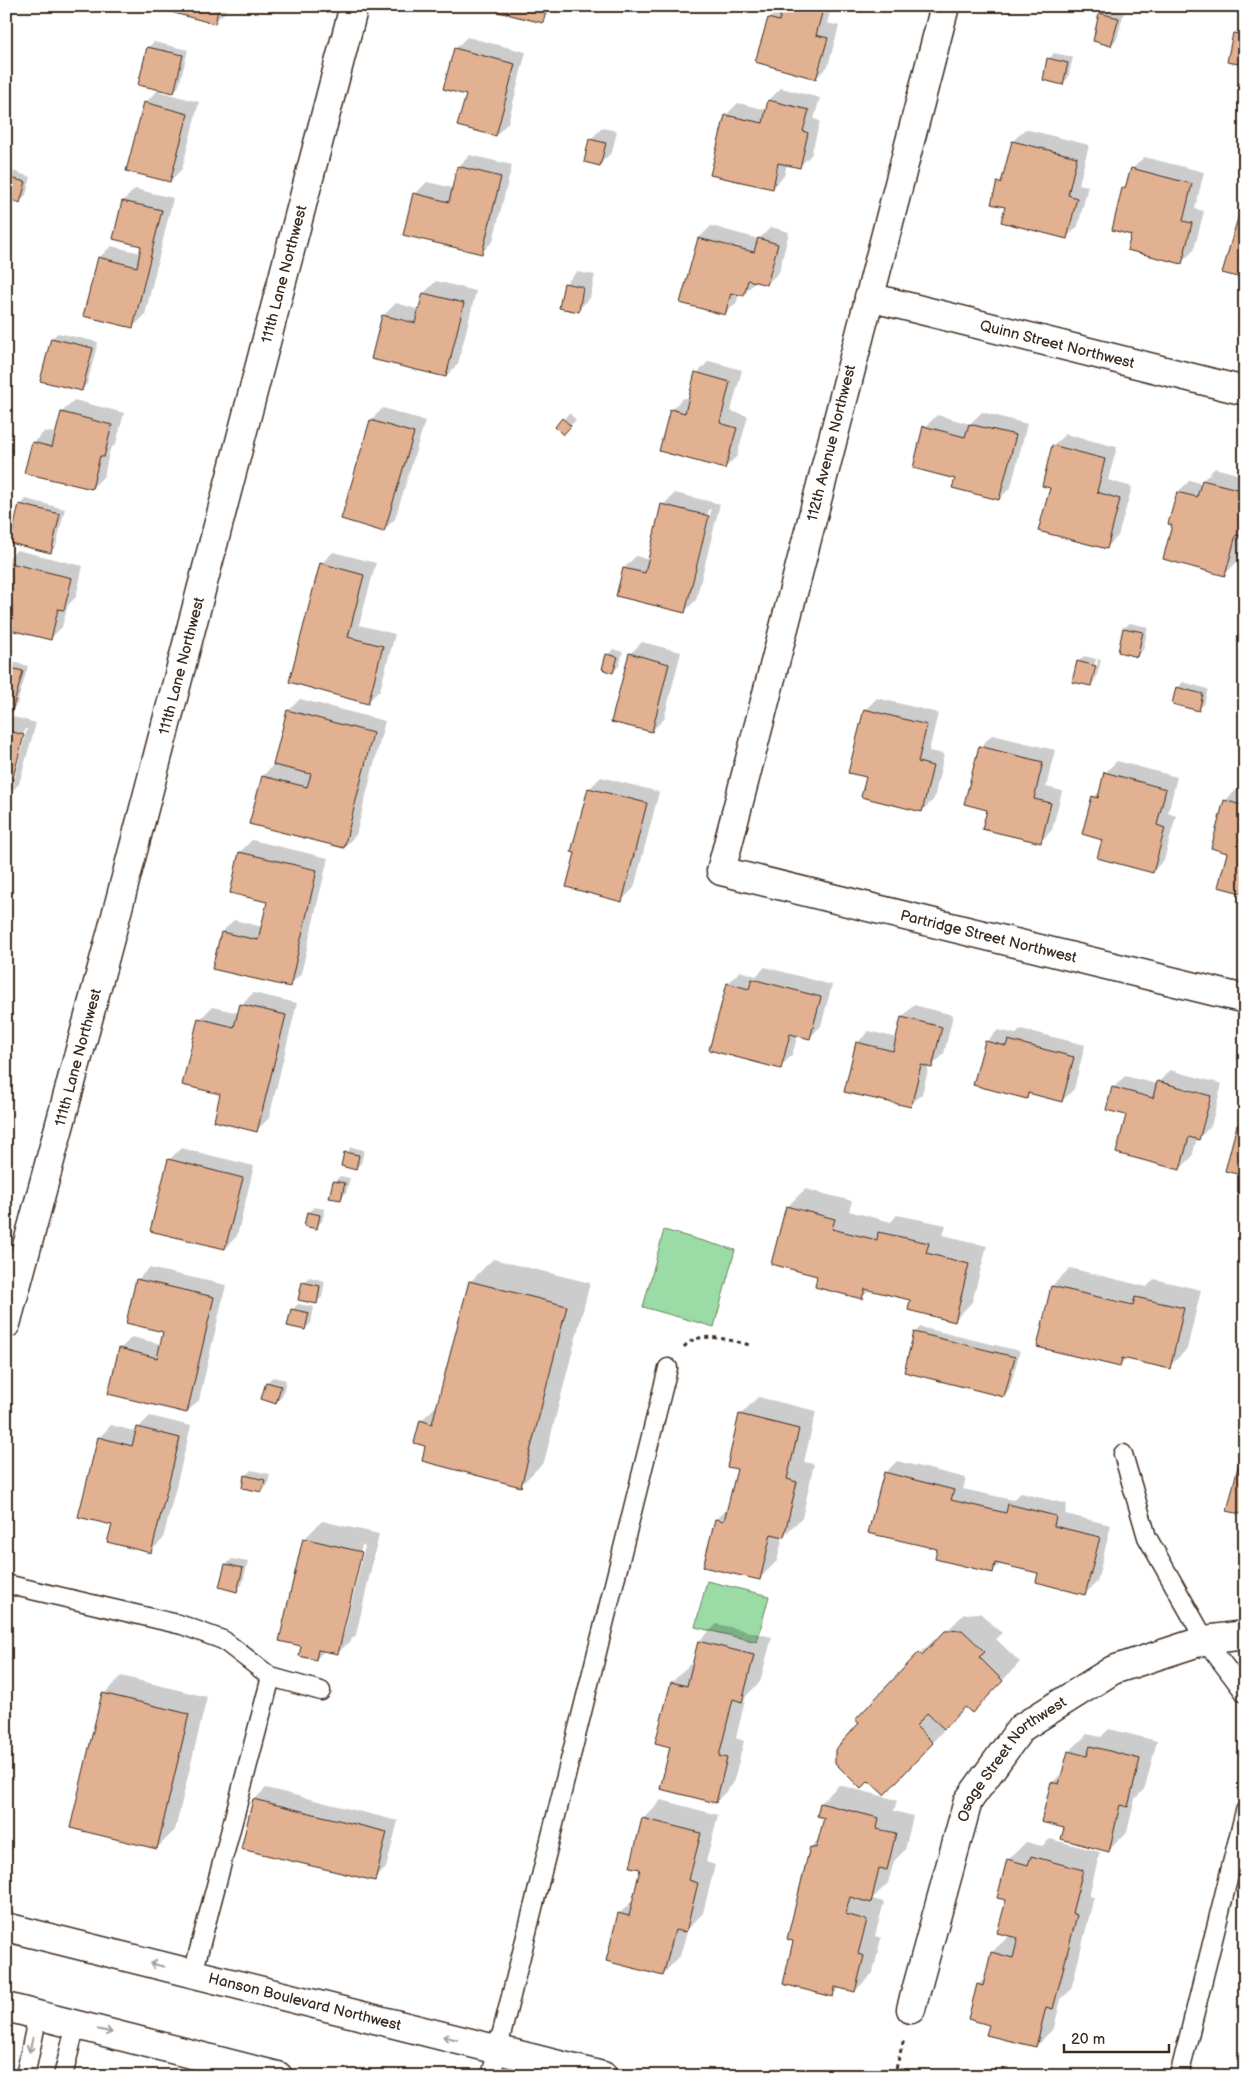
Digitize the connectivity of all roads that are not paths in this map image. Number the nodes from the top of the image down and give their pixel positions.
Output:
1 (354, 6) edge
2 (945, 6) edge
3 (869, 297) junction
4 (1245, 391) edge
5 (731, 874) joint
6 (1245, 999) edge
7 (6, 1324) edge
8 (668, 1368) road end
9 (1123, 1454) dead end
10 (6, 1584) edge
11 (1245, 1635) edge
12 (1205, 1640) junction
13 (270, 1678) junction
14 (321, 1691) dead end
15 (1245, 1693) edge
16 (1245, 1811) edge
17 (6, 1927) edge
18 (193, 1974) junction
19 (6, 2007) edge
20 (911, 2009) road end
21 (38, 2015) junction
22 (76, 2024) junction
23 (498, 2050) junction
24 (24, 2076) edge
25 (63, 2076) edge
26 (278, 2076) edge
27 (491, 2076) edge
28 (603, 2076) edge
29 (1178, 2076) edge

1 - 7 street, 111th Lane Northwest
2 - 3 street, 112th Avenue Northwest
3 - 4 street, Quinn Street Northwest
3 - 5 street, 112th Avenue Northwest
5 - 6 street, Partridge Street Northwest
8 - 23 lane
9 - 12 lane
10 - 13 lane
11 - 12 street, Osage Street Northwest
12 - 15 lane
12 - 20 street, Osage Street Northwest
13 - 14 lane
13 - 18 lane
16 - 29 lane
18 -> 17 street, Hanson Boulevard Northwest
23 -> 18 street, Hanson Boulevard Northwest
19 - 21 street
21 - 22 street
21 -> 24 lane
22 - 25 lane
22 -> 26 street
23 - 27 lane
23 - 28 street, Hanson Boulevard Northwest

